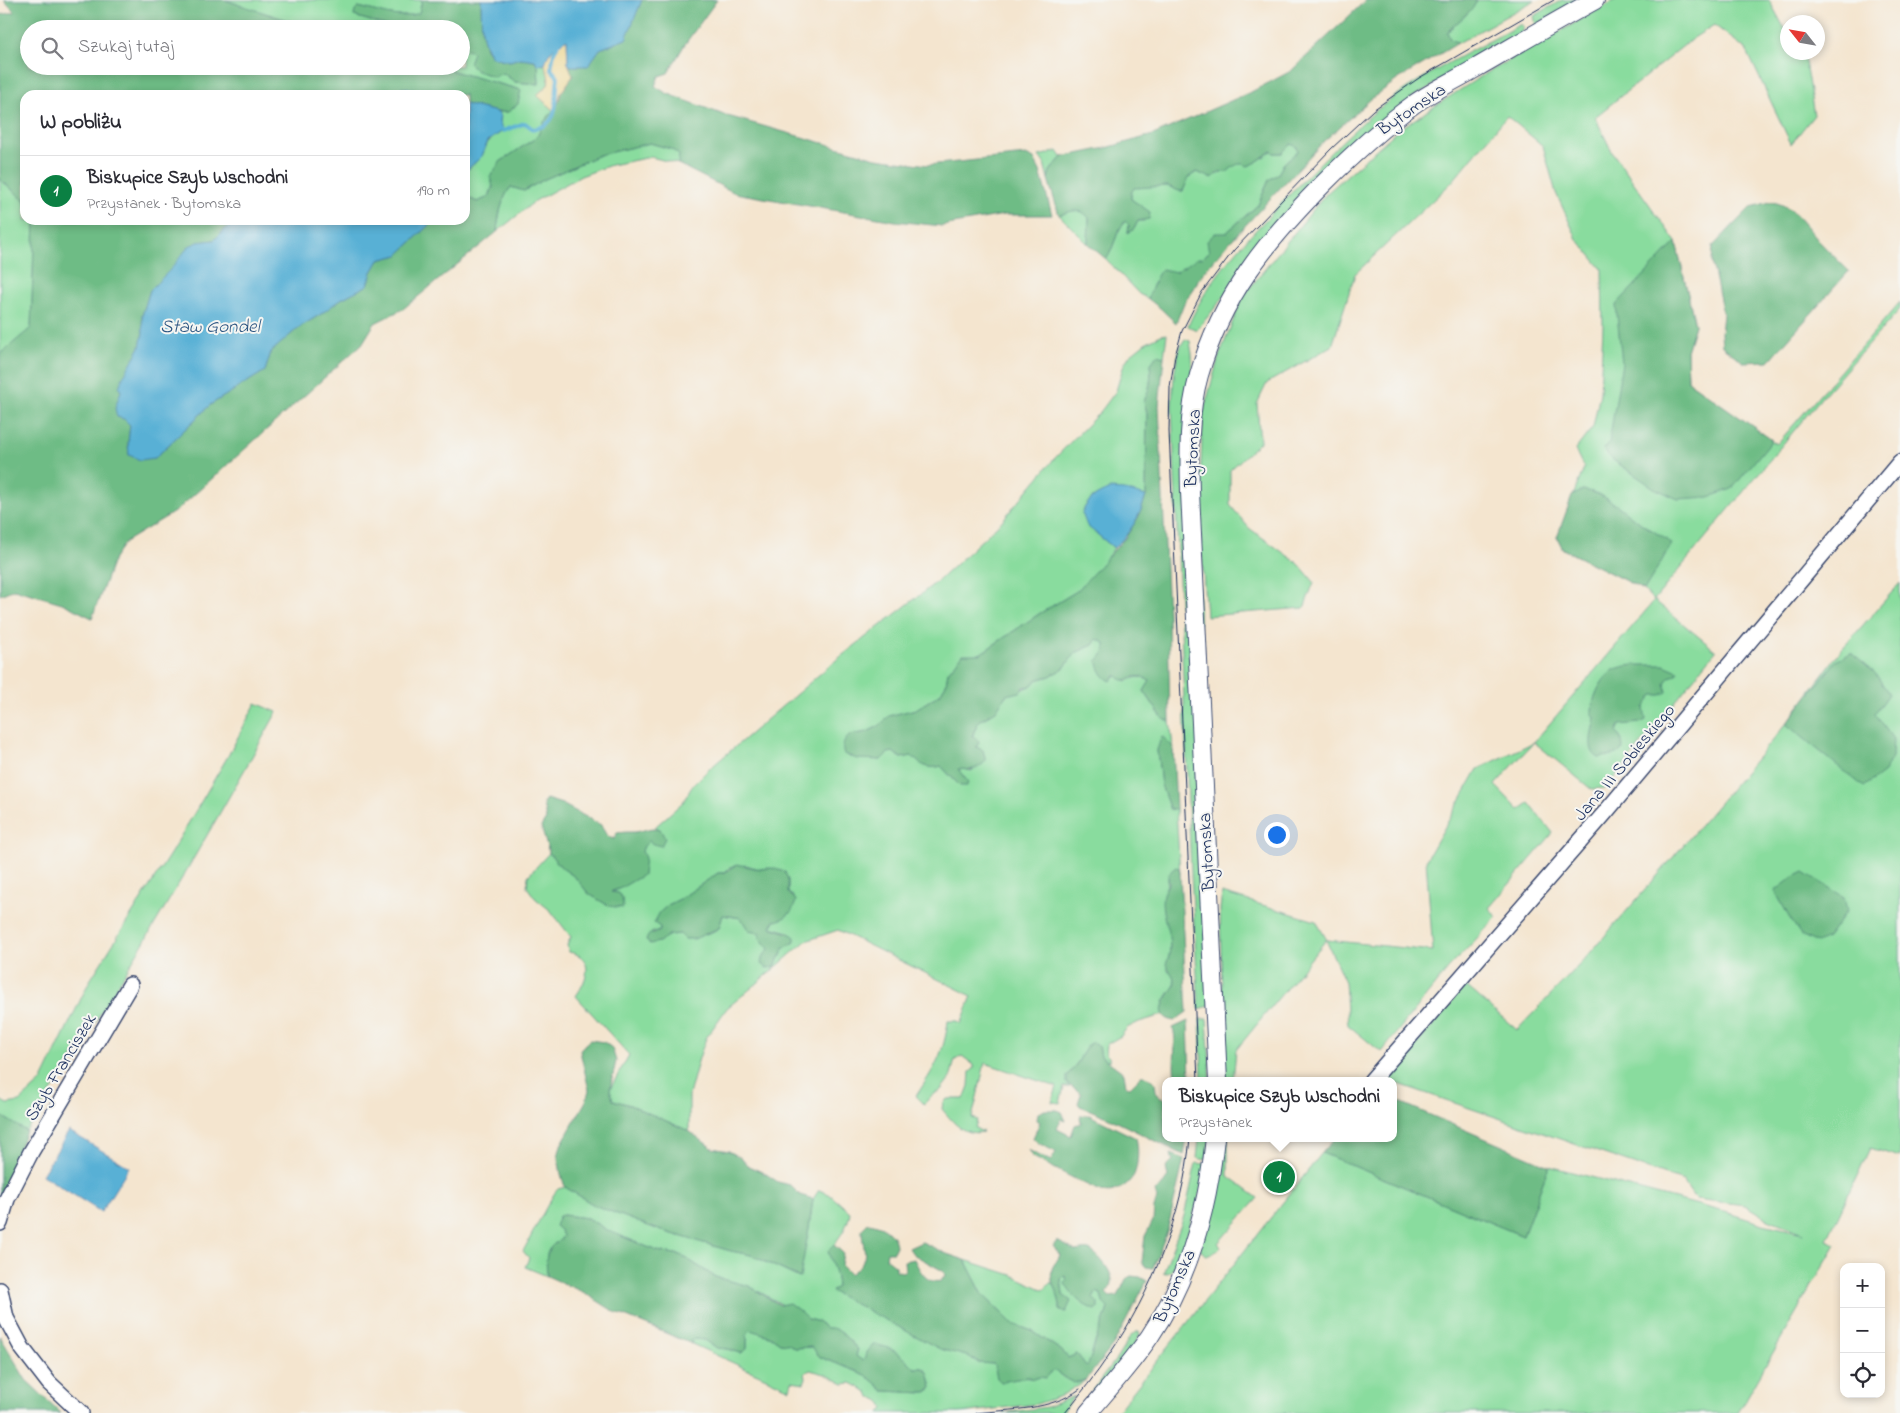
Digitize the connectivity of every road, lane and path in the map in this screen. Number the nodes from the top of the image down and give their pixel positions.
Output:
1 (1595, 0) edge
2 (1900, 462) edge
3 (130, 985) dead end
4 (1218, 1077) edge
5 (1374, 1077) edge
6 (1215, 1142) edge
7 (0, 1223) edge
8 (0, 1290) edge
9 (81, 1413) edge
10 (1088, 1413) edge

1 - 4 street, Bytomska
2 - 5 street, Jana III Sobieskiego
3 - 7 street, Szyb Franciszek
6 - 10 street, Bytomska
8 - 9 street

